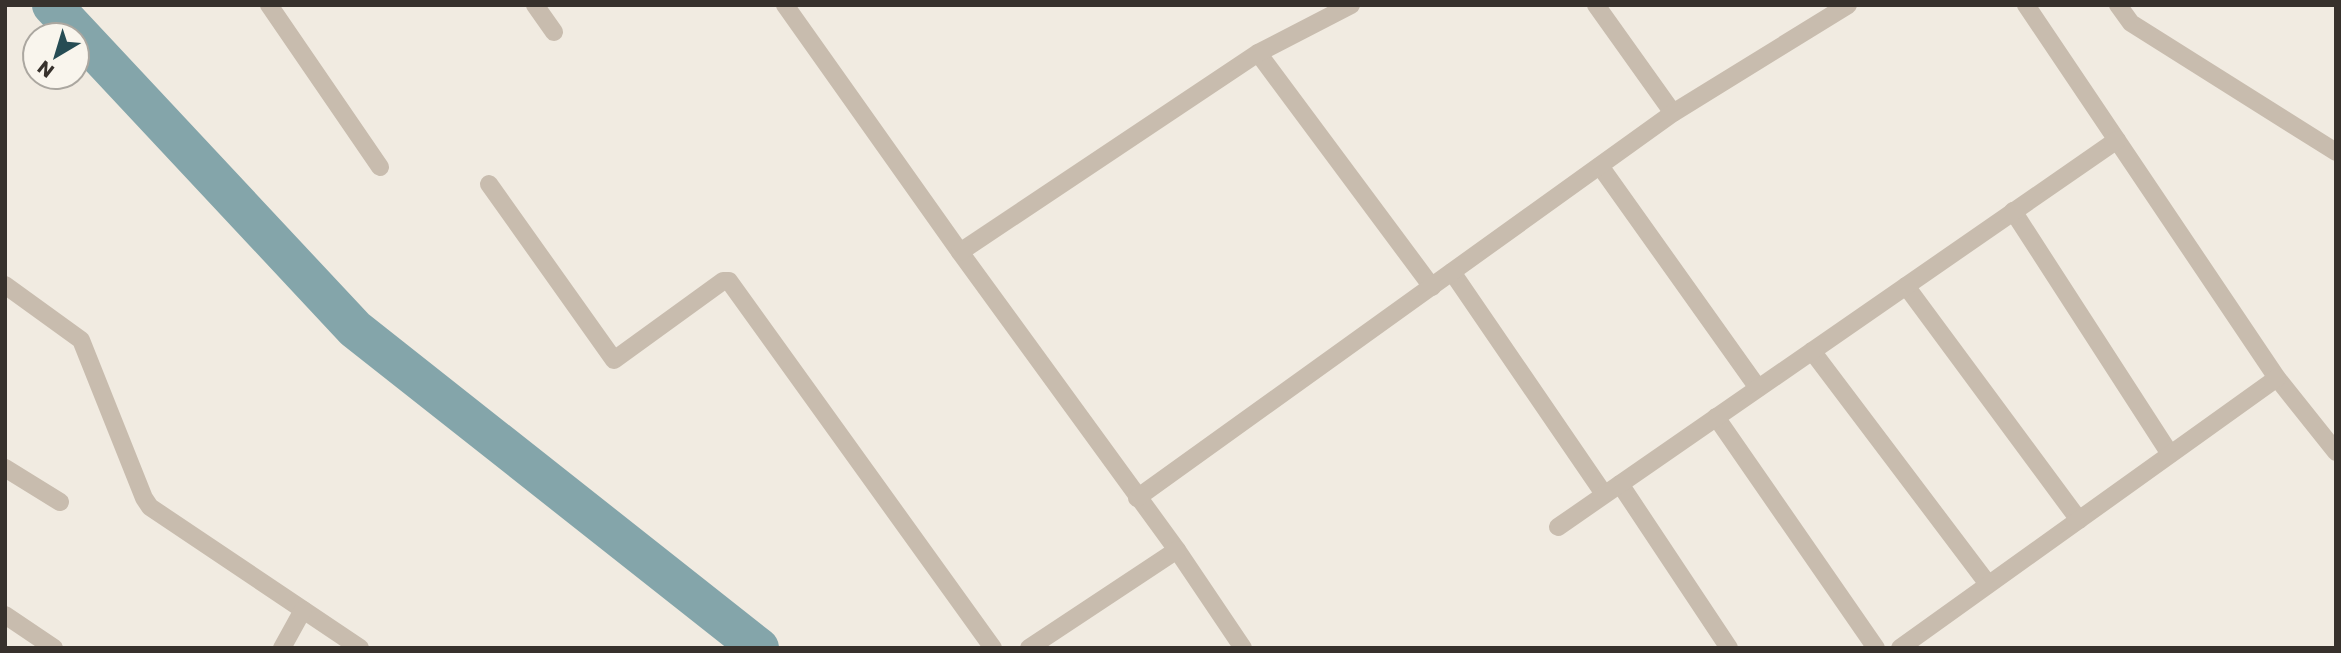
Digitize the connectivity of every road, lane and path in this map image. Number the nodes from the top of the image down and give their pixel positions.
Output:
1 (269, 5) edge
2 (535, 5) edge
3 (785, 5) edge
4 (1351, 5) edge
5 (1596, 5) edge
6 (1848, 5) edge
7 (2026, 5) edge
8 (2118, 5) edge
9 (554, 33) dead end
10 (1258, 53) junction
11 (1673, 113) junction
12 (2117, 140) junction
13 (2336, 152) edge
14 (1600, 166) junction
15 (380, 167) dead end
16 (489, 184) dead end
17 (2013, 211) junction
18 (960, 252) junction
19 (1452, 272) junction
20 (5, 285) edge
21 (1906, 286) junction
22 (1432, 287) junction
23 (1812, 351) junction
24 (2277, 378) junction
25 (1758, 388) junction
26 (1717, 417) junction
27 (2336, 453) edge
28 (2170, 454) junction
29 (5, 468) edge
30 (1620, 484) junction
31 (1604, 494) junction
32 (1137, 498) junction
33 (60, 502) dead end
34 (2079, 520) junction
35 (1558, 527) dead end
36 (1177, 550) junction
37 (1989, 584) junction
38 (303, 610) junction
39 (5, 615) edge
40 (54, 648) edge
41 (282, 648) edge
42 (360, 648) edge
43 (993, 648) edge
44 (1029, 648) edge
45 (1243, 648) edge
46 (1729, 648) edge
47 (1877, 648) edge
48 (1900, 648) edge

1 - 15 street
2 - 9 street
3 - 18 street
4 - 10 street
5 - 11 street
6 - 11 street
7 - 12 street
8 - 13 street
10 - 18 street
10 - 22 street
11 - 14 street
12 - 17 street
12 - 24 street
14 - 19 street
14 - 25 street
16 - 43 street
17 - 21 street
17 - 28 street
18 - 32 street
19 - 22 street
19 - 31 street
20 - 38 street
21 - 23 street
21 - 34 street
22 - 32 street
23 - 25 street
23 - 37 street
24 - 27 street
24 - 28 street
25 - 26 street
26 - 30 street
26 - 47 street
28 - 34 street
29 - 33 street
30 - 31 street
30 - 46 street
31 - 35 street
32 - 36 street
34 - 37 street
36 - 44 street
36 - 45 street
37 - 48 street
38 - 41 street
38 - 42 street
39 - 40 street

